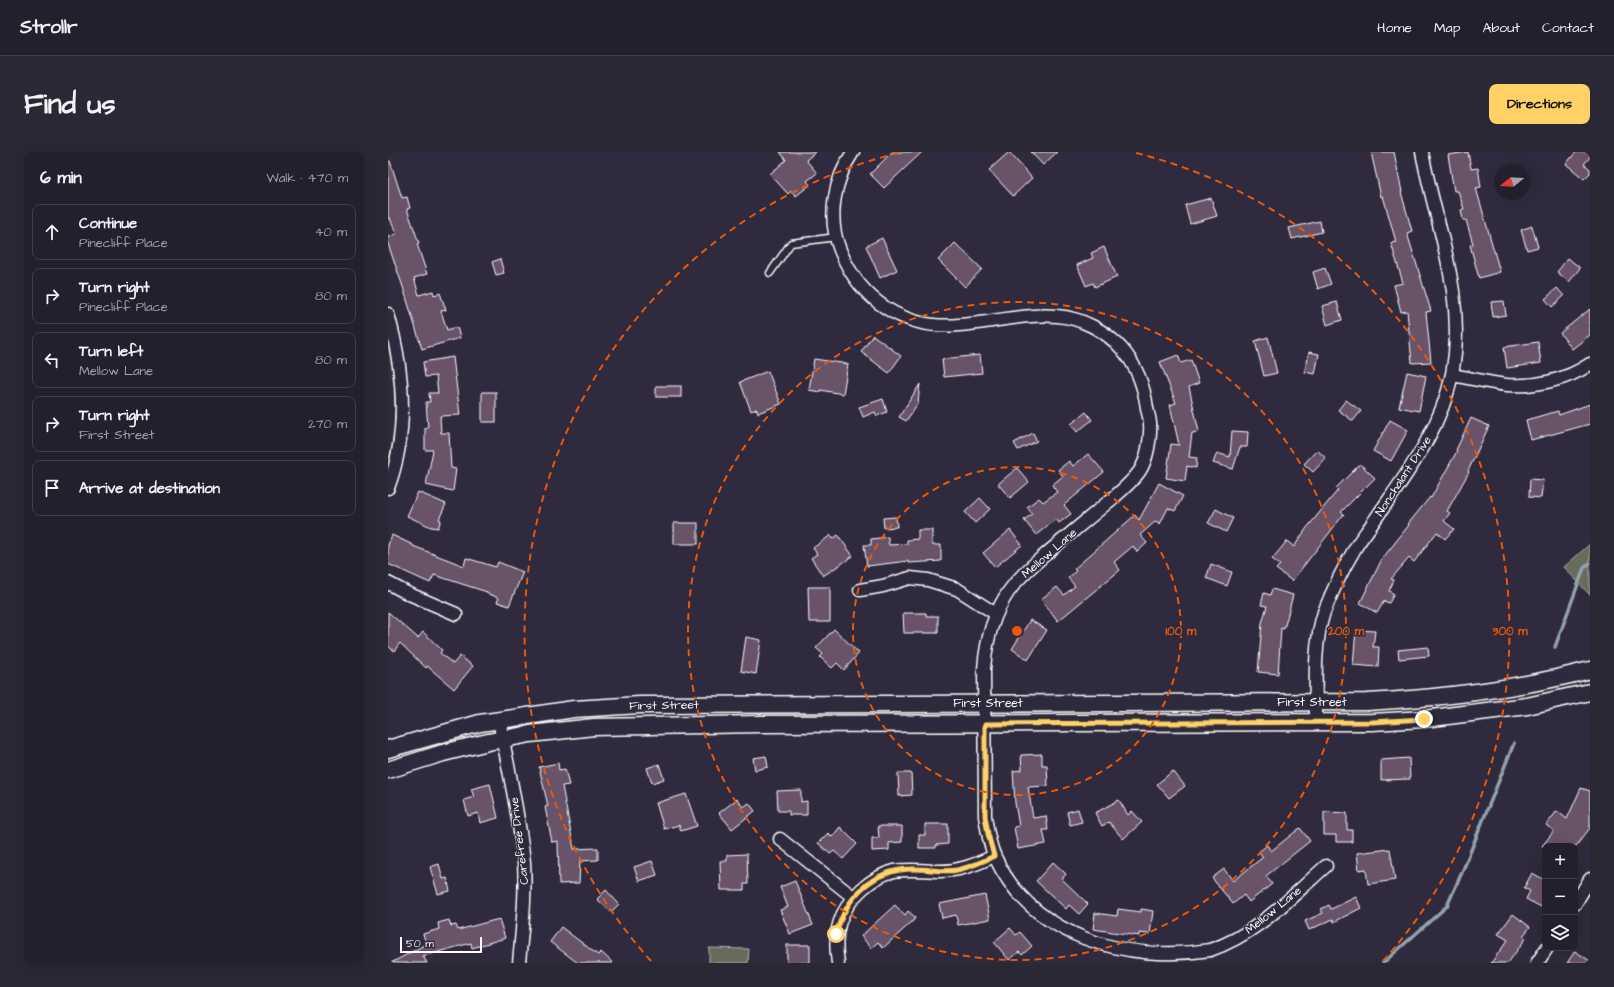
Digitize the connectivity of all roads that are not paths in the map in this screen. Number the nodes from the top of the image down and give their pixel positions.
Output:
1 (853, 152) edge
2 (1422, 152) edge
3 (836, 237) junction
4 (770, 273) dead end
5 (388, 314) edge
6 (1590, 364) edge
7 (1452, 374) junction
8 (388, 488) edge
9 (388, 583) edge
10 (860, 590) dead end
11 (456, 614) dead end
12 (996, 614) junction
13 (1590, 670) edge
14 (1590, 692) edge
15 (1316, 702) junction
16 (984, 703) junction
17 (499, 720) junction
18 (1316, 722) junction
19 (985, 724) junction
20 (503, 740) junction
21 (388, 749) edge
22 (388, 770) edge
23 (780, 839) dead end
24 (994, 856) junction
25 (1326, 866) dead end
26 (1590, 879) edge
27 (853, 897) junction
28 (1578, 899) edge
29 (1545, 951) edge
30 (519, 963) edge
31 (838, 963) edge
32 (1536, 963) edge

1 - 3 street, Mellow Lane
2 - 7 street, Nonchalant Drive
3 - 4 lane
3 - 12 street, Mellow Lane
5 - 8 street
6 - 7 street
7 - 15 street, Nonchalant Drive
9 - 11 street
10 - 12 street
12 - 16 street, Mellow Lane
13 - 15 main road, First Street
14 - 18 main road, First Street
15 - 16 main road, First Street
15 - 18 street, Nonchalant Drive
16 - 17 main road, First Street
16 - 19 street, Mellow Lane
17 - 20 street, Carefree Drive
17 - 21 main road, First Street
18 - 19 main road, First Street
19 - 20 main road, First Street
19 - 24 street, Mellow Lane
20 - 22 main road, First Street
20 - 30 street, Carefree Drive
23 - 27 street
24 - 25 street, Mellow Lane
24 - 27 street
26 - 28 street
27 - 31 street
29 - 32 street

